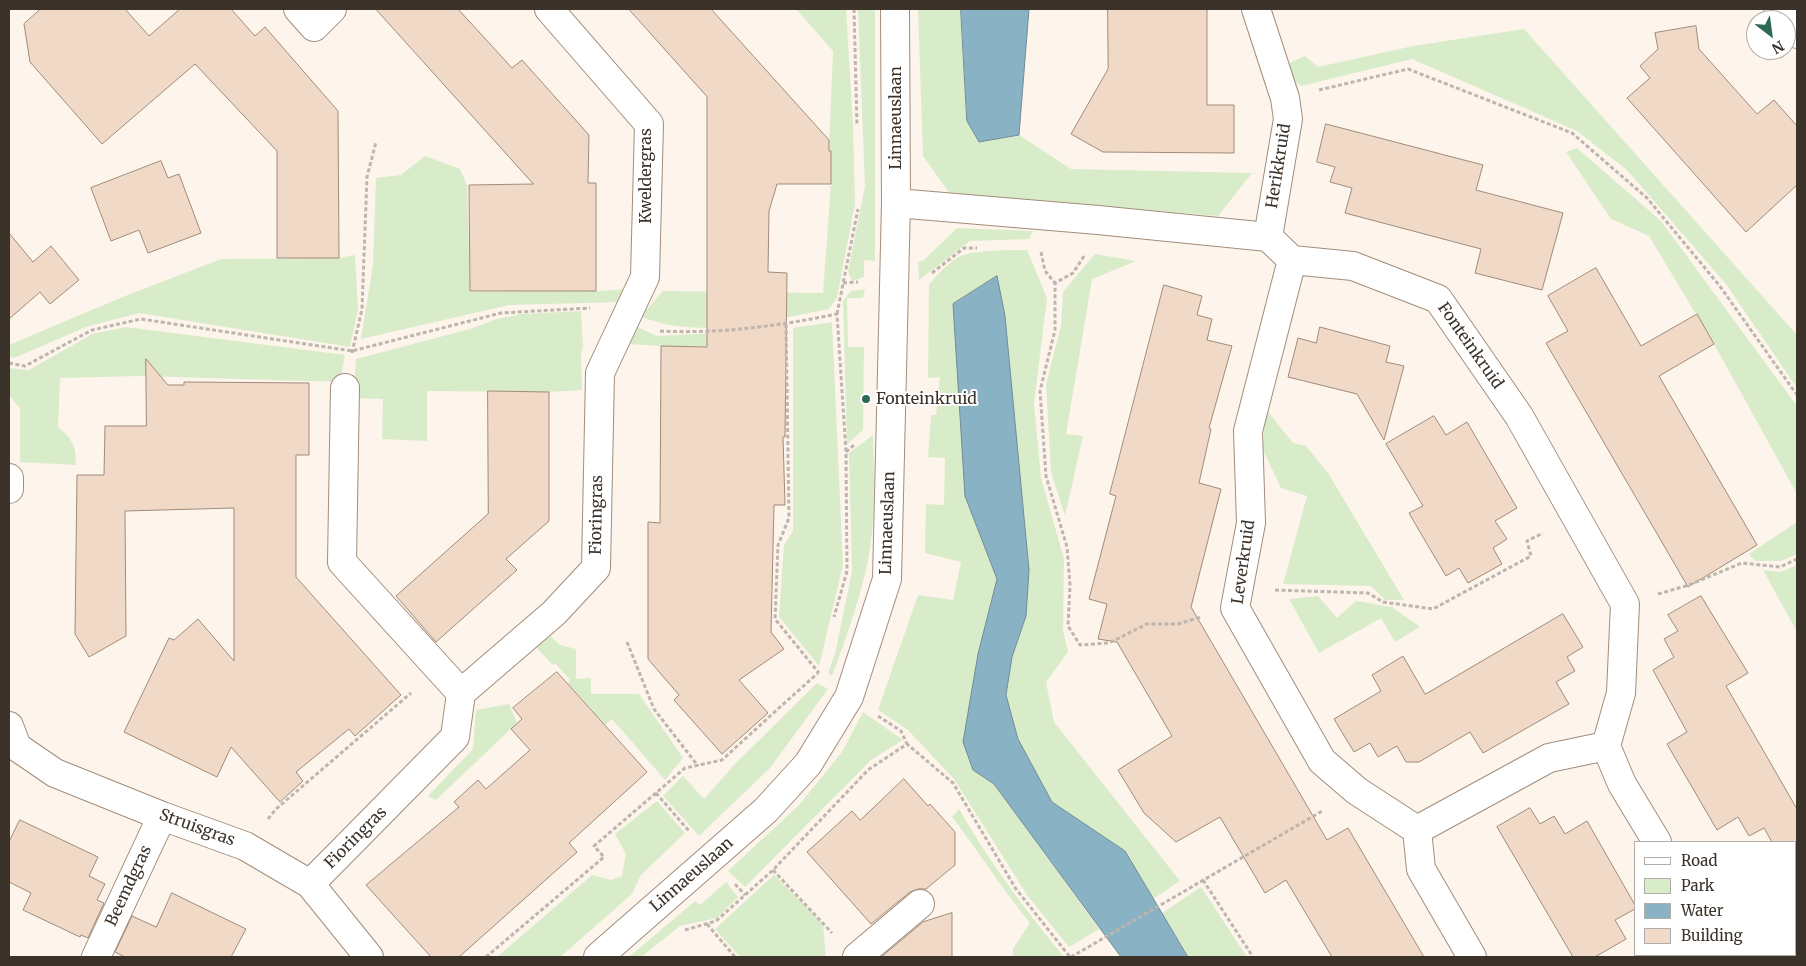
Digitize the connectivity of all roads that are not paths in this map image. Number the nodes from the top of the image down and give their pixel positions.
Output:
1 (298, 9) edge
2 (332, 9) edge
3 (549, 9) edge
4 (895, 9) edge
5 (1256, 9) edge
6 (1778, 9) edge
7 (1797, 34) edge
8 (896, 203) junction
9 (1268, 237) junction
10 (1292, 260) junction
11 (628, 315) joint
12 (345, 388) road end
13 (9, 478) edge
14 (9, 490) edge
15 (460, 693) junction
16 (9, 726) edge
17 (1606, 746) junction
18 (162, 816) junction
19 (1416, 830) junction
20 (1656, 841) edge
21 (310, 884) junction
22 (920, 904) dead end
23 (96, 957) edge
24 (369, 957) edge
25 (598, 957) edge
26 (857, 957) edge
27 (1472, 957) edge

1 - 2 street
3 - 11 street, Kweldergras
4 - 8 street, Linnaeuslaan
5 - 9 street, Herikkruid
6 - 7 street
8 - 9 street
8 - 25 street, Linnaeuslaan
9 - 10 street
10 - 17 street, Fonteinkruid
10 - 19 street, Leverkruid
11 - 15 street, Fioringras
12 - 15 street
13 - 14 street
15 - 21 street, Fioringras
16 - 18 street, Struisgras
17 - 19 street
17 - 20 street
18 - 21 street, Struisgras
18 - 23 street, Beemdgras
19 - 27 street
21 - 24 street, Struisgras
22 - 26 street

